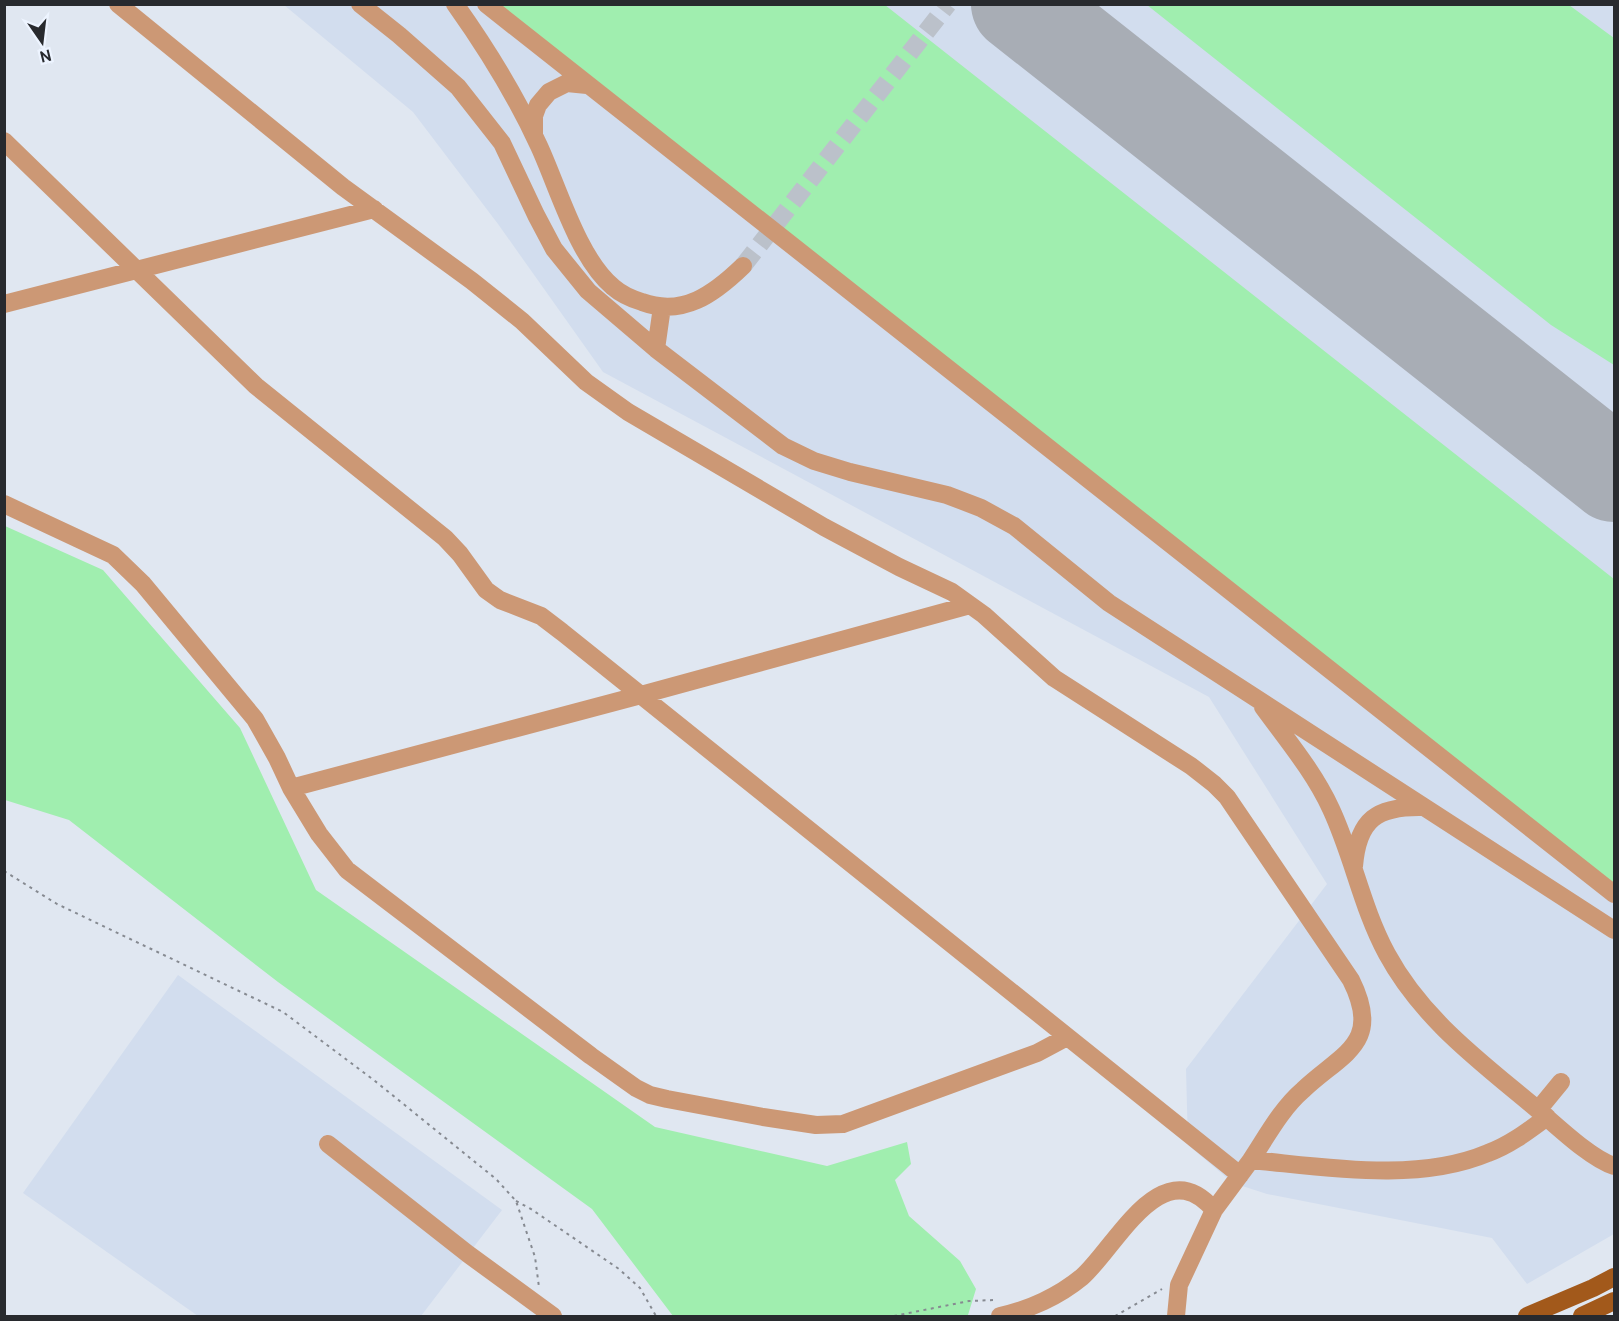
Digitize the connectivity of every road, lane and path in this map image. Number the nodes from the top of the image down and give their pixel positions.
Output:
1 (117, 4) edge
2 (360, 4) edge
3 (455, 4) edge
4 (486, 4) edge
5 (588, 85) junction
6 (534, 135) junction
7 (4, 141) edge
8 (374, 209) junction
9 (743, 266) tunnel mouth
10 (137, 270) junction
11 (4, 304) edge
12 (663, 307) junction
13 (656, 349) junction
14 (4, 504) edge
15 (970, 605) junction
16 (641, 695) junction
17 (1257, 699) junction
18 (291, 788) junction
19 (1424, 807) junction
20 (1353, 870) junction
21 (4, 871) edge
22 (1614, 894) edge
23 (1614, 930) edge
24 (1067, 1037) junction
25 (1561, 1083) dead end
26 (1543, 1114) junction
27 (328, 1144) dead end
28 (1251, 1160) junction
29 (1614, 1166) edge
30 (1240, 1175) junction
31 (516, 1201) junction
32 (1214, 1210) junction
33 (1614, 1277) edge
34 (1179, 1285) junction
35 (1614, 1301) edge
36 (538, 1305) junction
37 (1000, 1308) edge
38 (553, 1317) edge
39 (656, 1317) edge
40 (894, 1317) edge
41 (1115, 1317) edge
42 (1176, 1317) edge
43 (1527, 1317) edge
44 (1582, 1317) edge

1 - 8 lane
2 - 13 lane
3 - 6 lane
4 - 5 lane
5 - 6 lane
5 - 22 lane
6 - 12 lane
7 - 10 lane
8 - 10 lane
8 - 15 lane
9 - 12 lane
10 - 11 lane
10 - 16 lane
12 - 13 lane
13 - 17 lane
14 - 18 lane
15 - 16 lane
15 - 28 lane
16 - 18 lane
16 - 24 lane
17 - 19 lane
17 - 20 lane
18 - 24 lane
19 - 20 lane
19 - 23 lane
20 - 26 lane
21 - 31 path
24 - 30 lane
25 - 26 lane
26 - 28 lane
26 - 29 lane
27 - 36 lane
28 - 30 lane
30 - 32 lane
31 - 36 path
31 - 39 path
32 - 34 lane
32 - 37 lane
33 - 43 main road
34 - 41 path
34 - 42 lane
35 - 44 main road
36 - 38 lane
37 - 40 path

